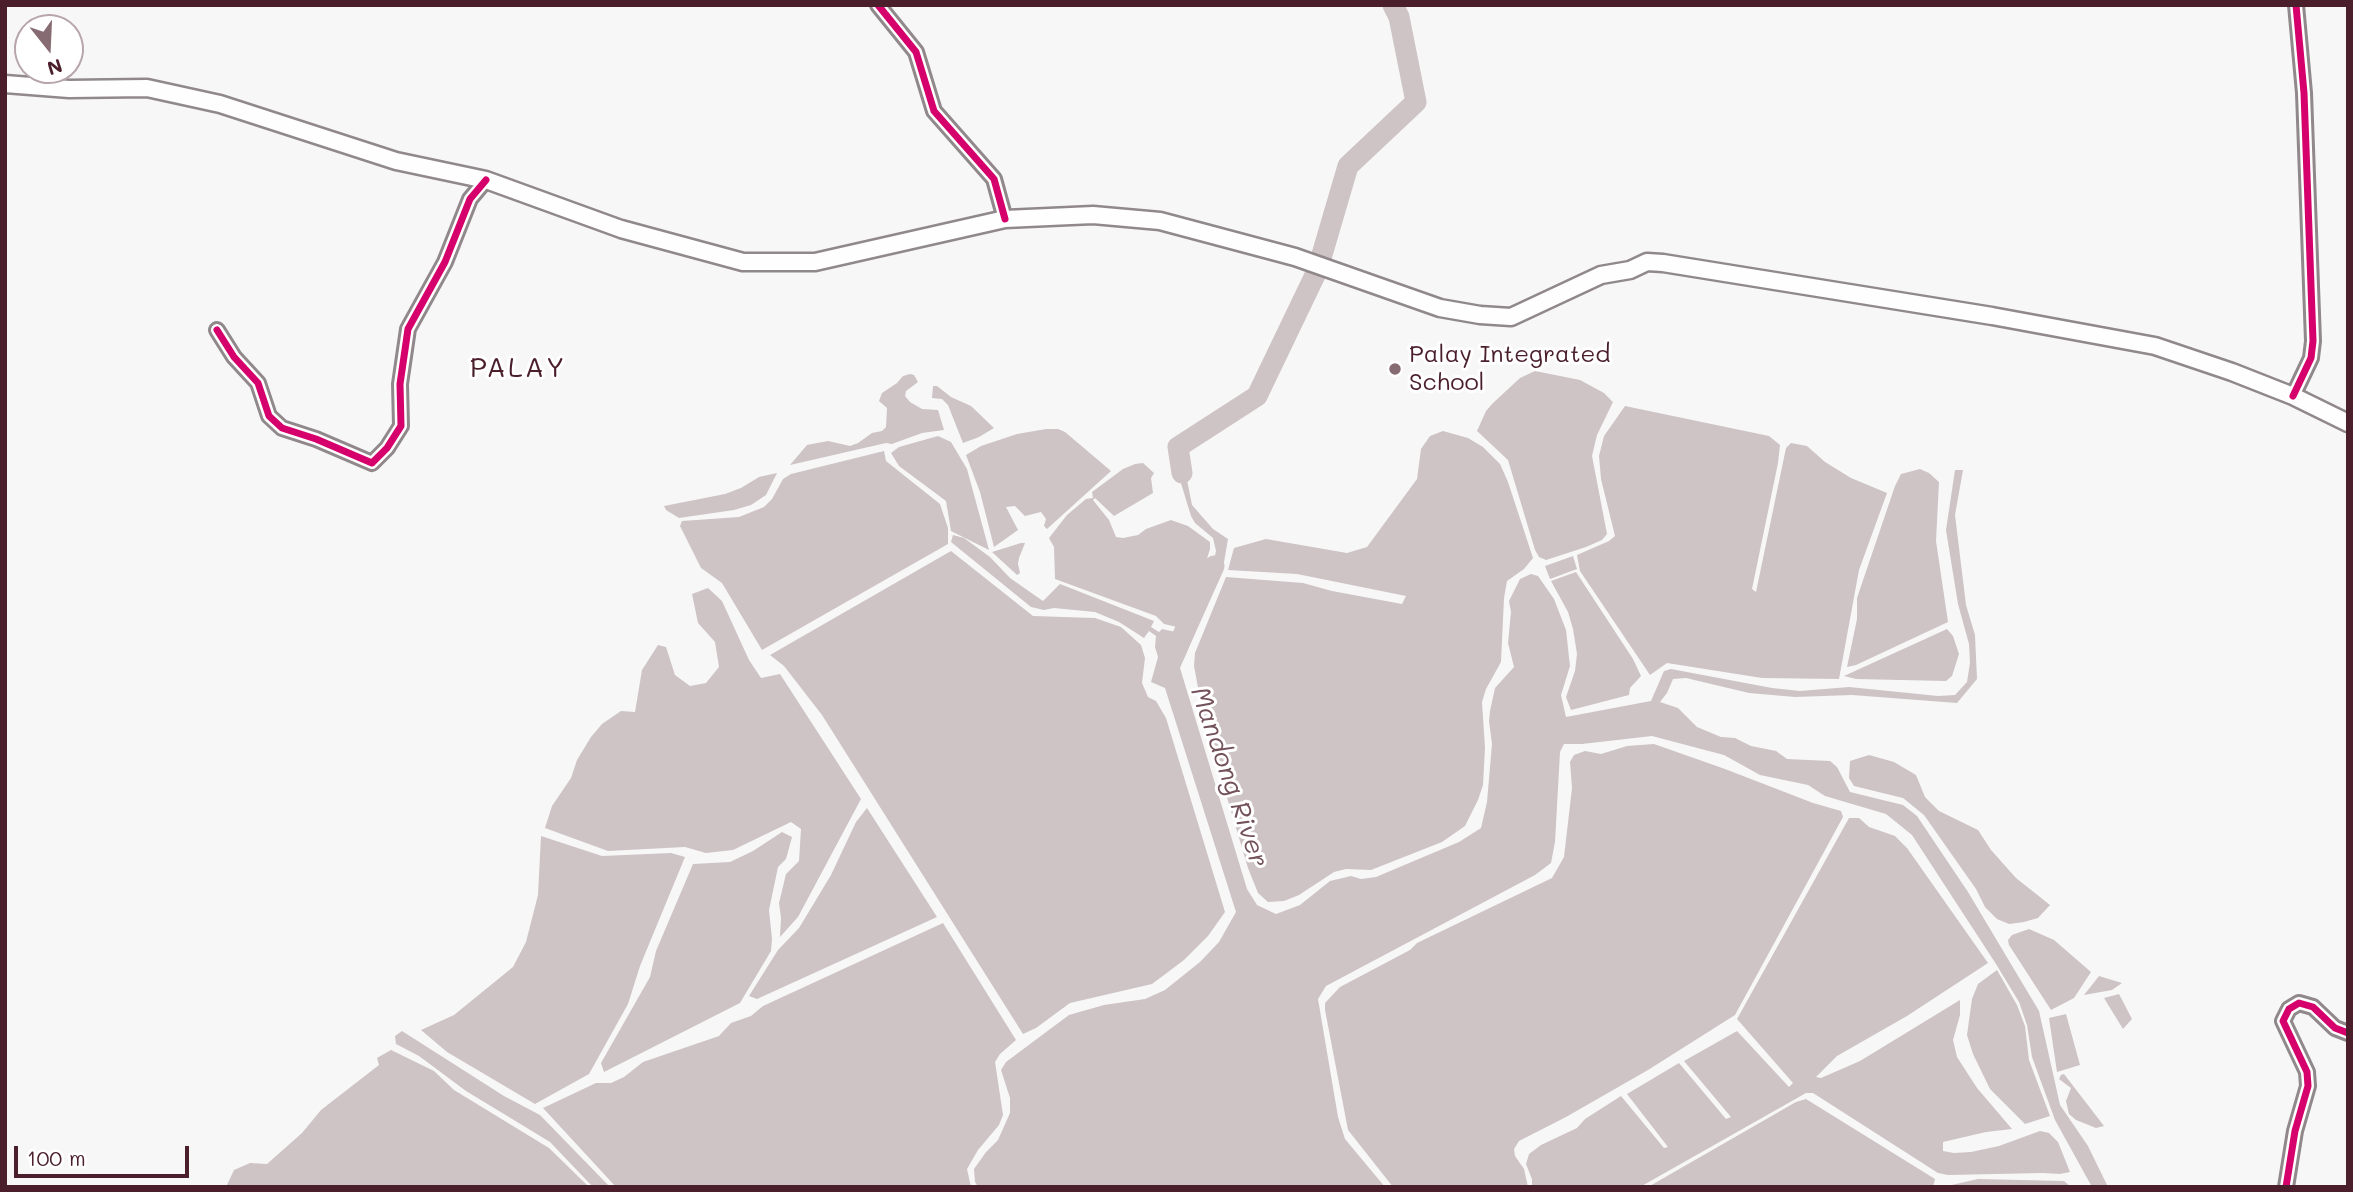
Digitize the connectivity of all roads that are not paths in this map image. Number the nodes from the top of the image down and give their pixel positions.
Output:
1 (878, 5) edge
2 (2296, 5) edge
3 (5, 84) edge
4 (486, 180) junction
5 (1005, 219) junction
6 (217, 330) dead end
7 (2293, 396) junction
8 (2348, 423) edge
9 (2348, 1033) edge
10 (2286, 1187) edge

1 - 5 street
2 - 7 street
3 - 4 main road
4 - 5 main road
4 - 6 street
5 - 7 main road
7 - 8 main road
9 - 10 street

